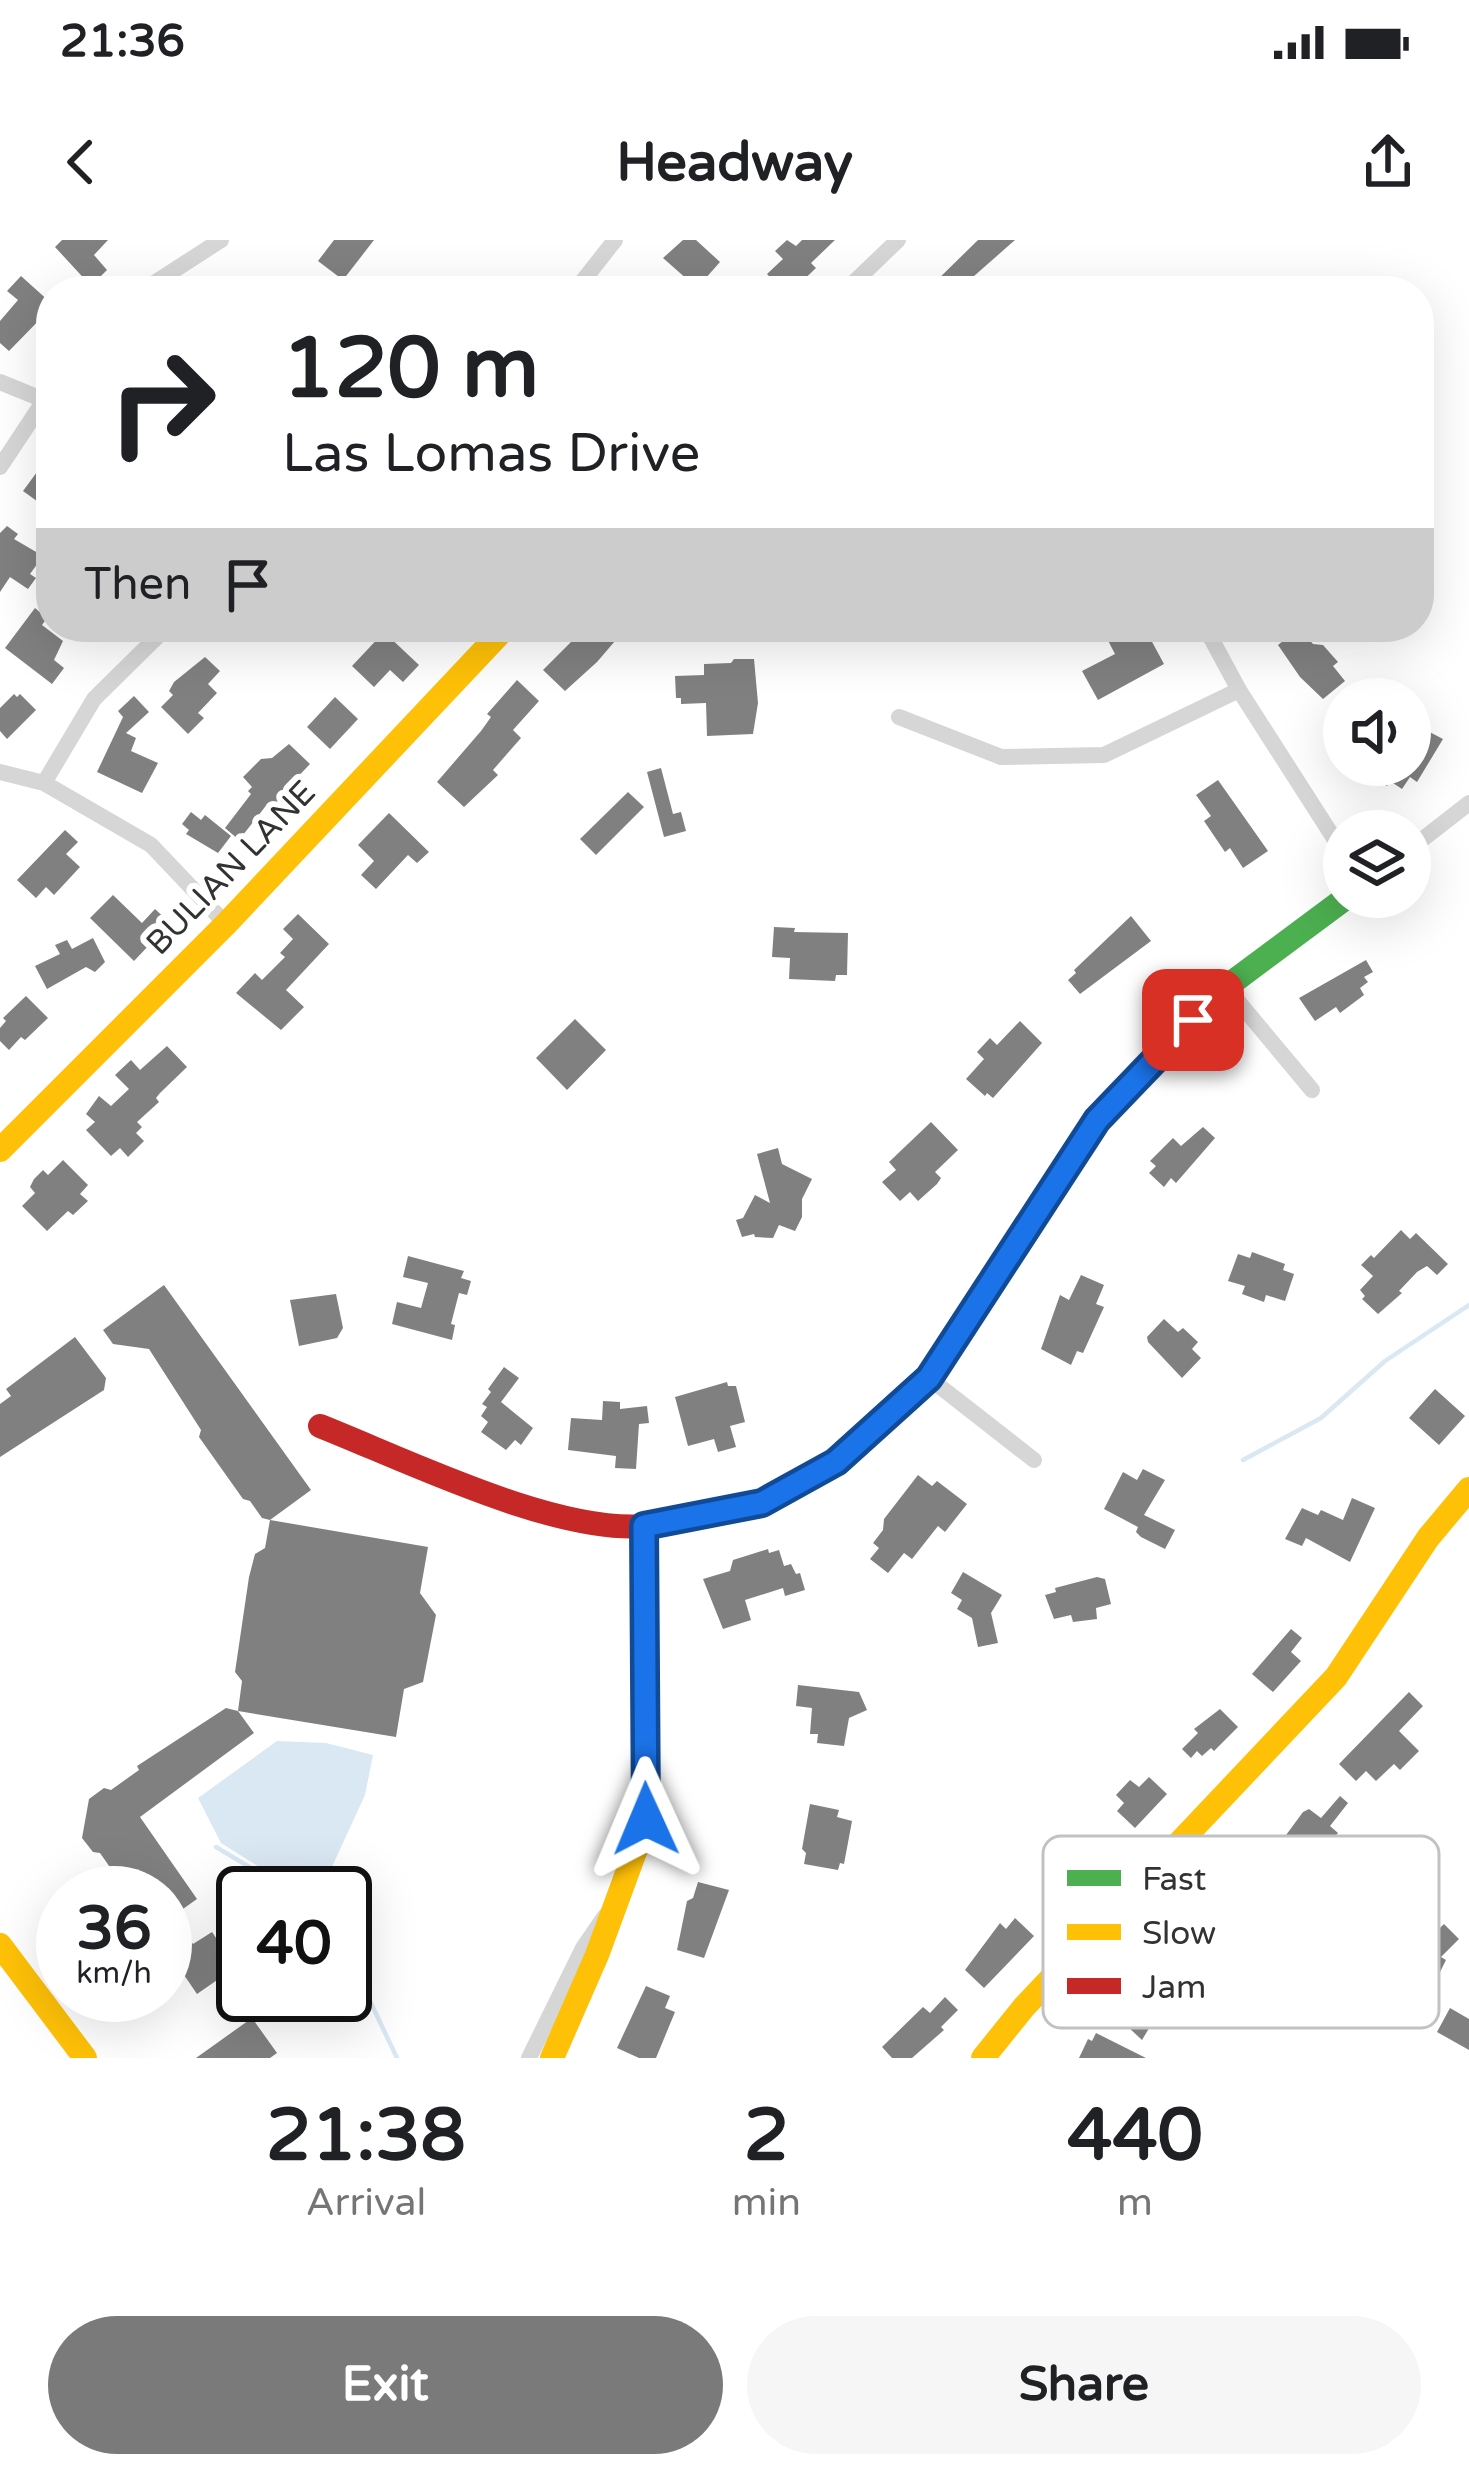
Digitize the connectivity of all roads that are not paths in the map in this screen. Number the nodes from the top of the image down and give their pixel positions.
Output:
1 (221, 240) edge
2 (615, 240) edge
3 (898, 240) edge
4 (165, 276) edge
5 (587, 276) edge
6 (861, 276) edge
7 (0, 382) edge
8 (36, 393) edge
9 (36, 414) edge
10 (0, 467) edge
11 (152, 642) edge
12 (492, 642) edge
13 (1213, 642) edge
14 (1239, 690) junction
15 (899, 717) dead end
16 (3, 779) edge
17 (44, 783) junction
18 (1469, 802) edge
19 (1323, 821) edge
20 (1431, 832) edge
21 (1323, 915) edge
22 (226, 924) junction
23 (1226, 987) junction
24 (1312, 1090) dead end
25 (0, 1150) edge
26 (929, 1378) junction
27 (320, 1426) dead end
28 (1034, 1460) dead end
29 (1469, 1489) edge
30 (644, 1526) junction
31 (1186, 1836) edge
32 (612, 1906) junction
33 (0, 1945) edge
34 (1043, 1987) edge
35 (85, 2058) edge
36 (529, 2058) edge
37 (553, 2058) edge
38 (983, 2058) edge

1 - 4 street
2 - 5 street
3 - 6 street
7 - 8 street
9 - 10 street
11 - 17 street
12 - 22 street, BULIAN LANE
13 - 14 street
14 - 15 street
14 - 19 street
16 - 17 street
17 - 22 street
18 - 20 street
21 - 23 street
22 - 25 street, BULIAN LANE
23 - 24 street
23 - 26 street
26 - 28 street
26 - 30 street
27 - 30 street
29 - 31 street
30 - 32 street
32 - 36 street
32 - 37 street
33 - 35 street
34 - 38 street

